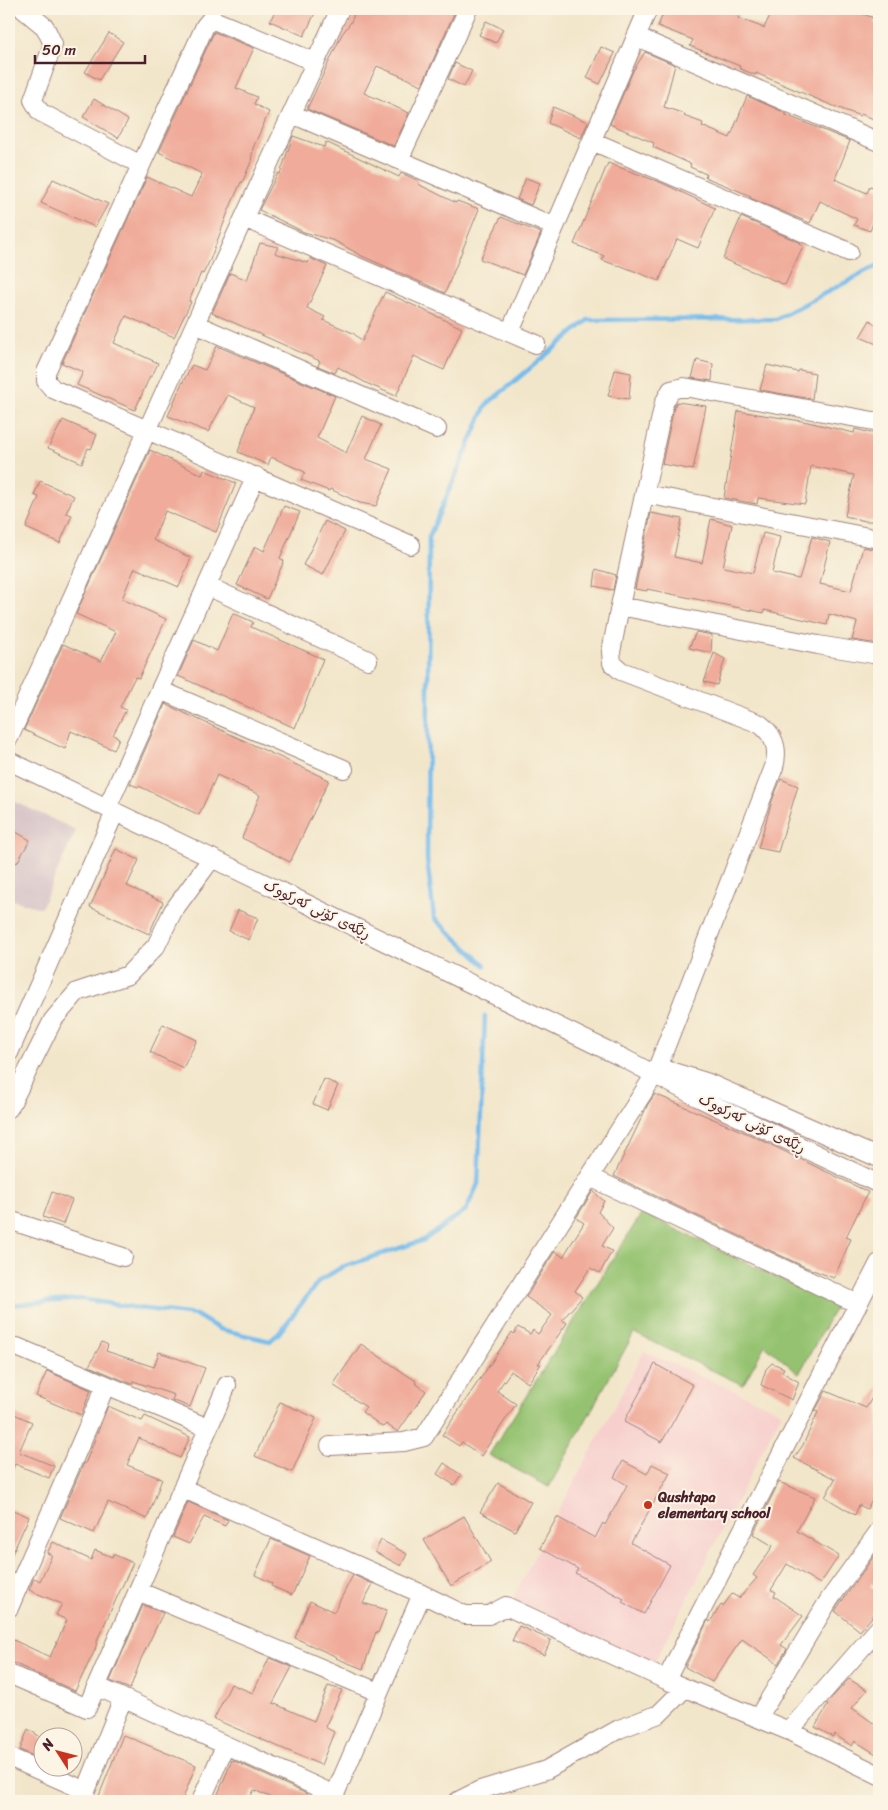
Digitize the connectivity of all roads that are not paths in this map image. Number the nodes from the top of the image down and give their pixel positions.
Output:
1 (23, 9) edge
2 (340, 9) edge
3 (468, 9) edge
4 (648, 9) edge
5 (636, 36) junction
6 (316, 62) junction
7 (292, 114) junction
8 (592, 141) junction
9 (879, 142) edge
10 (399, 160) junction
11 (141, 165) junction
12 (244, 218) junction
13 (555, 227) junction
14 (849, 252) dead end
15 (195, 324) junction
16 (510, 332) junction
17 (536, 344) dead end
18 (877, 417) edge
19 (437, 429) dead end
20 (148, 430) junction
21 (256, 476) junction
22 (645, 494) junction
23 (879, 539) edge
24 (411, 545) dead end
25 (207, 586) junction
26 (620, 606) junction
27 (879, 655) edge
28 (368, 660) dead end
29 (160, 690) junction
30 (9, 738) edge
31 (9, 761) edge
32 (344, 769) dead end
33 (112, 810) junction
34 (212, 858) junction
35 (9, 1053) edge
36 (656, 1071) junction
37 (9, 1108) edge
38 (879, 1158) edge
39 (590, 1176) junction
40 (879, 1184) edge
41 (9, 1220) edge
42 (123, 1257) dead end
43 (879, 1263) edge
44 (858, 1304) junction
45 (9, 1349) edge
46 (106, 1385) junction
47 (227, 1385) dead end
48 (208, 1428) junction
49 (330, 1446) dead end
50 (182, 1488) junction
51 (879, 1531) edge
52 (138, 1590) junction
53 (422, 1594) junction
54 (9, 1608) edge
55 (879, 1628) edge
56 (9, 1674) edge
57 (666, 1680) junction
58 (96, 1686) junction
59 (685, 1688) junction
60 (378, 1692) junction
61 (123, 1698) junction
62 (758, 1718) junction
63 (789, 1731) junction
64 (224, 1746) junction
65 (9, 1757) edge
66 (879, 1775) edge
67 (84, 1796) edge
68 (333, 1798) edge
69 (201, 1801) edge
70 (458, 1801) edge

1 - 11 street
2 - 6 street
3 - 10 street
4 - 5 street
5 - 8 street
5 - 9 street
6 - 7 street
6 - 11 street
7 - 10 street
7 - 12 street
8 - 13 street
8 - 14 street
10 - 13 street
11 - 20 street
12 - 15 street
12 - 16 street
13 - 16 street
15 - 19 street
15 - 20 street
16 - 17 street
18 - 22 street
20 - 21 street
20 - 30 street
21 - 24 street
21 - 25 street
22 - 23 street
22 - 26 street
25 - 28 street
25 - 29 street
26 - 27 street
26 - 36 street
29 - 32 street
29 - 33 street
31 - 33 street, ڕێگەی کۆنی کەرکووک
33 - 34 street, ڕێگەی کۆنی کەرکووک
33 - 35 street
34 - 36 street, ڕێگەی کۆنی کەرکووک
34 - 37 street
36 - 38 street, ڕێگەی کۆنی کەرکووک
36 - 39 street
36 - 40 street, ڕێگەی کۆنی کەرکووک
39 - 44 street
39 - 49 street
41 - 42 street
43 - 44 street
44 - 57 street
45 - 46 street
46 - 48 street
46 - 54 street
47 - 48 street
48 - 50 street
50 - 52 street
50 - 53 street
51 - 62 street
52 - 58 street
52 - 60 street
53 - 57 street
53 - 60 street
55 - 63 street
56 - 58 street
57 - 59 street
58 - 61 street
59 - 62 street
59 - 70 street
60 - 68 street
61 - 64 street
61 - 67 street
62 - 63 street
63 - 66 street
64 - 68 street
64 - 69 street
65 - 67 street

